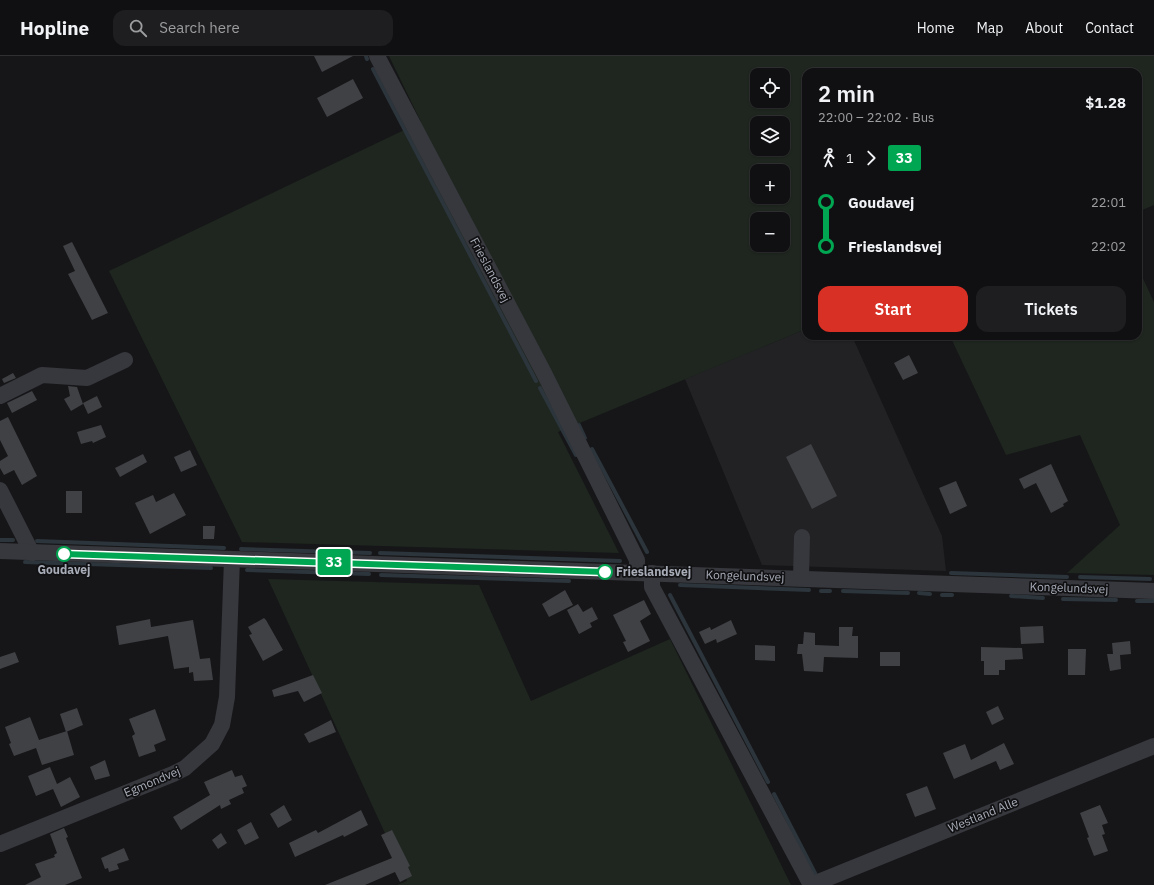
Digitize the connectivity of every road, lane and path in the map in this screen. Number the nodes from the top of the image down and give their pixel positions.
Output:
1 (377, 56) edge
2 (125, 360) dead end
3 (0, 396) edge
4 (0, 490) edge
5 (802, 537) dead end
6 (0, 551) edge
7 (32, 553) junction
8 (232, 559) junction
9 (644, 573) junction
10 (802, 578) junction
11 (1154, 591) edge
12 (1154, 746) edge
13 (0, 844) edge
14 (811, 885) edge

1 - 9 street, Frieslandsvej
2 - 3 street
4 - 7 street
5 - 10 street
6 - 7 street, Kongelundsvej
7 - 8 street, Kongelundsvej
8 - 9 street, Kongelundsvej
8 - 13 street, Egmondvej
9 - 10 street, Kongelundsvej
9 - 14 street, Frieslandsvej
10 - 11 street, Kongelundsvej
12 - 14 street, Westland Alle

